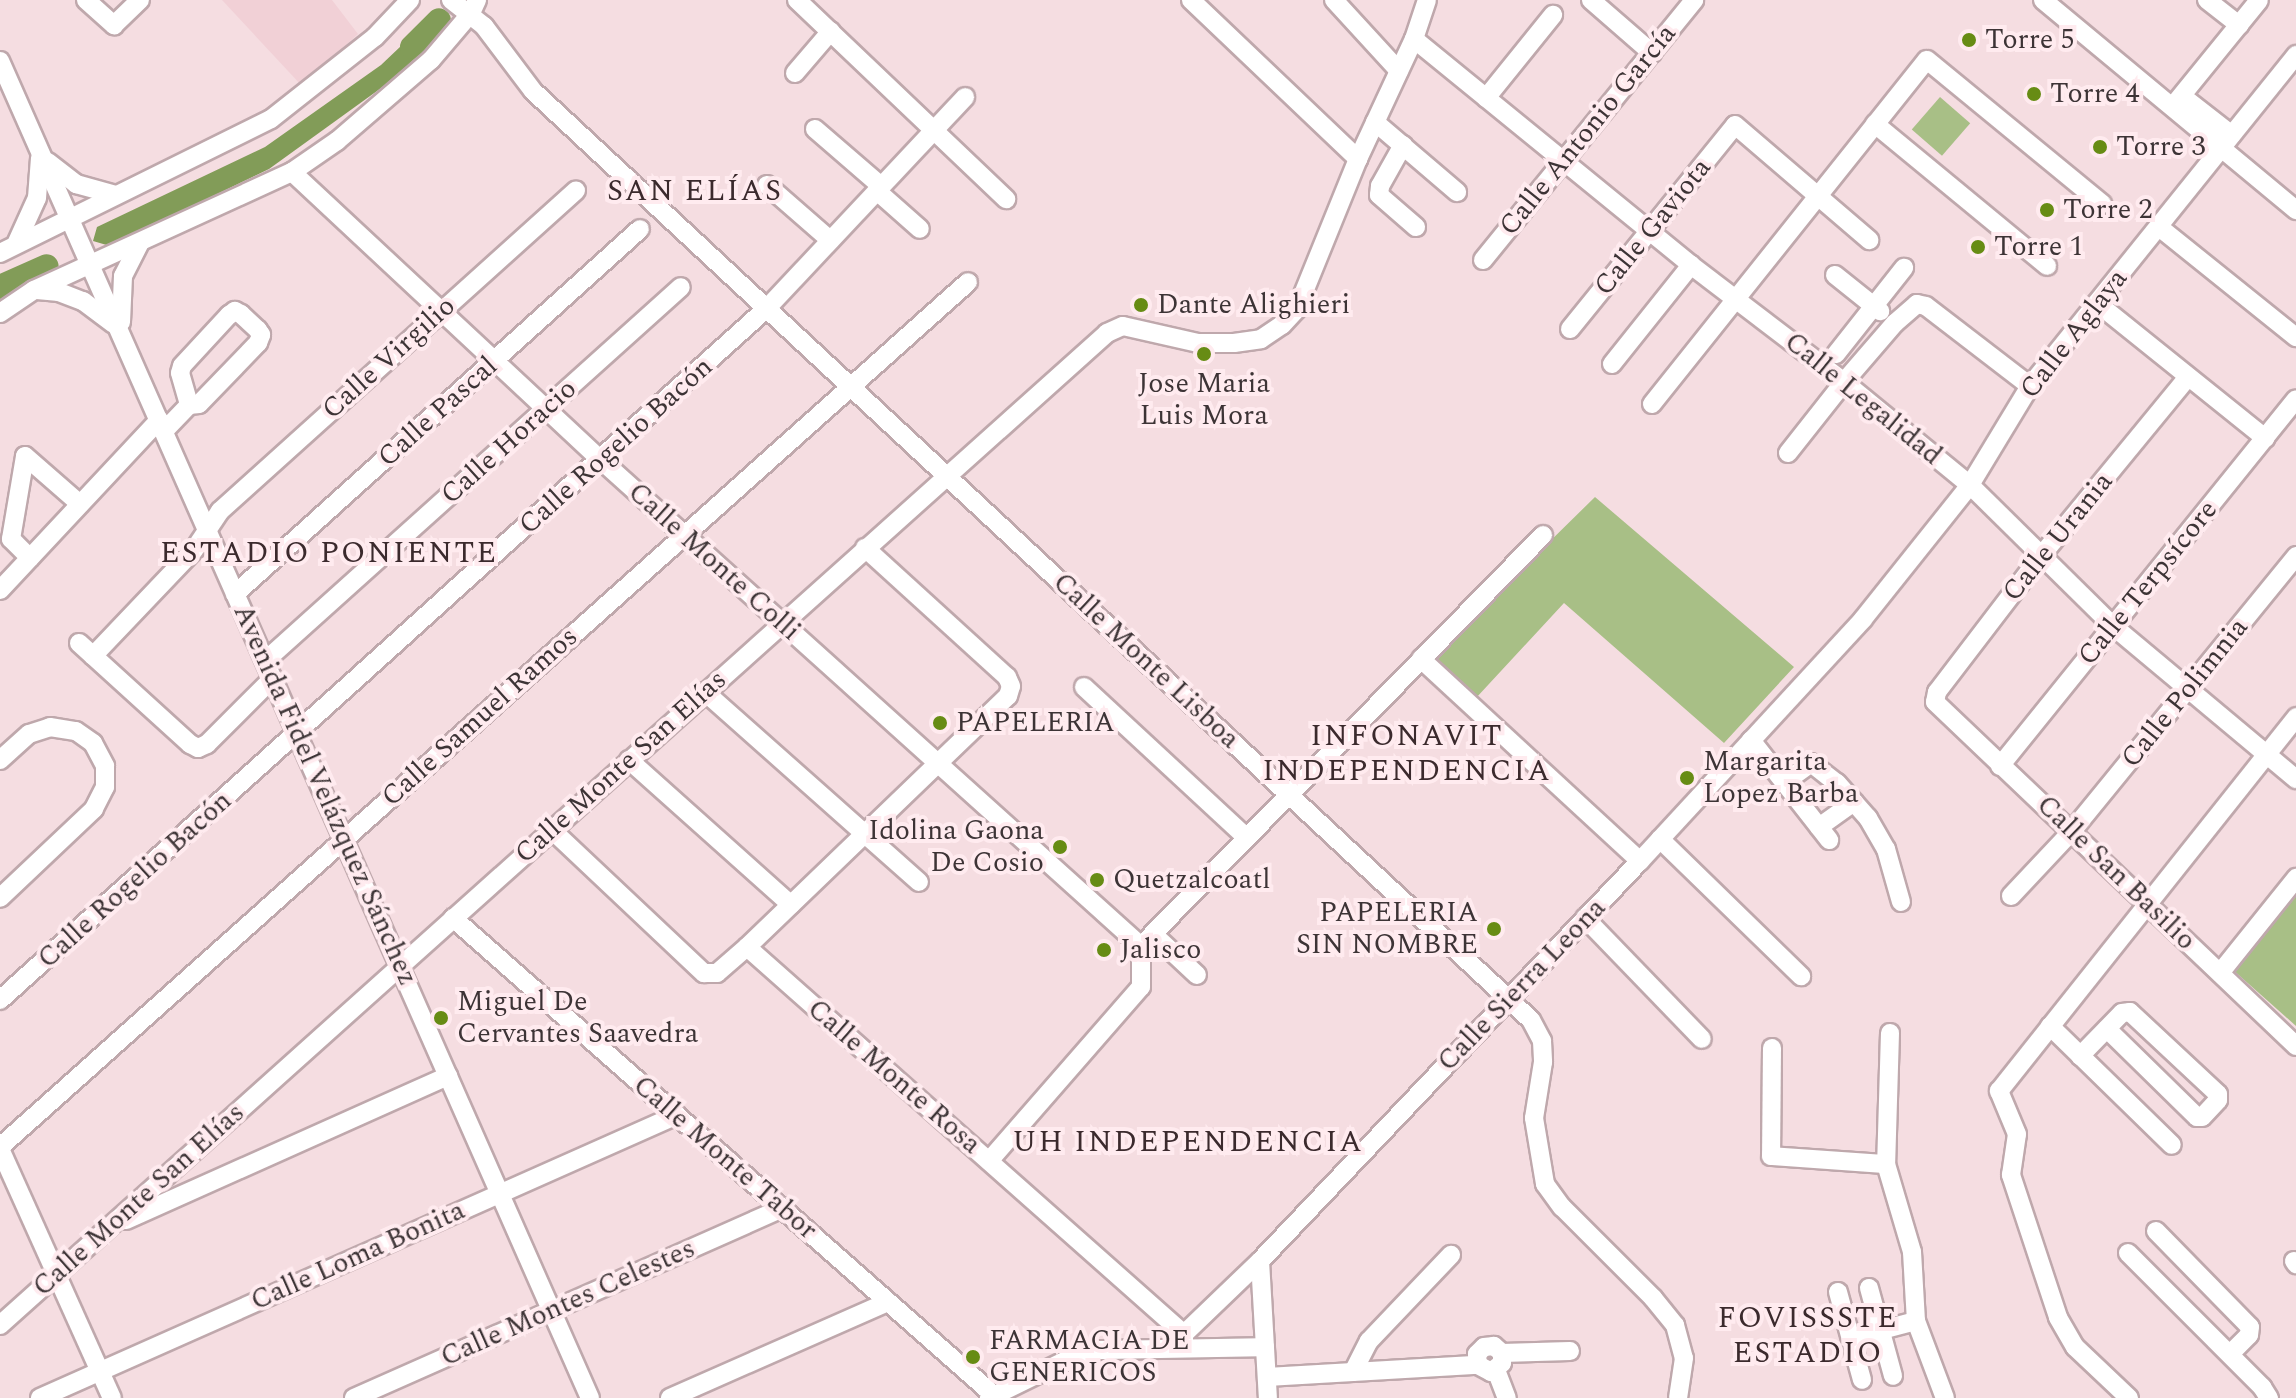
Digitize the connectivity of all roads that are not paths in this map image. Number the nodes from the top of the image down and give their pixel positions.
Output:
1 (86, 0) edge
2 (140, 0) edge
3 (410, 0) edge
4 (451, 0) edge
5 (797, 0) edge
6 (1191, 0) edge
7 (1334, 0) edge
8 (1427, 0) edge
9 (1591, 0) edge
10 (1694, 0) edge
11 (2043, 0) edge
12 (2207, 0) edge
13 (2259, 0) edge
14 (474, 6) edge
15 (1553, 15) dead end
16 (2239, 25) junction
17 (831, 31) junction
18 (1414, 39) junction
19 (1652, 53) junction
20 (2294, 60) edge
21 (0, 61) edge
22 (1399, 71) junction
23 (795, 73) dead end
24 (965, 97) dead end
25 (1486, 98) junction
26 (2177, 101) junction
27 (1375, 122) junction
28 (1875, 124) junction
29 (815, 129) dead end
30 (932, 132) junction
31 (2227, 141) junction
32 (1403, 145) junction
33 (39, 151) junction
34 (1358, 159) junction
35 (1563, 161) junction
36 (292, 172) junction
37 (767, 185) dead end
38 (879, 189) junction
39 (576, 191) dead end
40 (1457, 192) dead end
41 (116, 195) junction
42 (1817, 196) junction
43 (1006, 199) dead end
44 (2102, 204) dead end
45 (2296, 210) edge
46 (71, 219) junction
47 (1416, 227) dead end
48 (2159, 227) junction
49 (640, 229) dead end
50 (920, 229) dead end
51 (1649, 231) junction
52 (830, 240) junction
53 (1869, 240) dead end
54 (17, 242) junction
55 (140, 243) junction
56 (0, 253) edge
57 (1483, 260) dead end
58 (91, 264) junction
59 (1691, 265) junction
60 (2047, 266) dead end
61 (1904, 268) dead end
62 (1835, 275) dead end
63 (968, 282) dead end
64 (681, 287) dead end
65 (34, 290) junction
66 (1736, 299) junction
67 (2097, 303) junction
68 (1874, 306) junction
69 (768, 307) junction
70 (441, 311) junction
71 (0, 313) edge
72 (1895, 323) junction
73 (1570, 329) dead end
74 (2296, 337) edge
75 (125, 340) junction
76 (1836, 354) dead end
77 (495, 361) junction
78 (1612, 364) dead end
79 (2188, 377) junction
80 (1844, 382) junction
81 (851, 385) junction
82 (2030, 386) junction
83 (2296, 399) edge
84 (1652, 404) dead end
85 (189, 405) junction
86 (546, 409) junction
87 (161, 426) junction
88 (2265, 438) junction
89 (1788, 453) dead end
90 (601, 460) junction
91 (946, 474) junction
92 (1970, 485) junction
93 (80, 504) junction
94 (207, 529) junction
95 (683, 533) junction
96 (1543, 535) dead end
97 (865, 548) junction
98 (2041, 556) junction
99 (2296, 556) edge
100 (30, 558) junction
101 (0, 590) edge
102 (235, 594) junction
103 (1863, 619) joint
104 (782, 623) junction
105 (2113, 626) junction
106 (79, 643) dead end
107 (93, 656) junction
108 (1421, 659) junction
109 (269, 670) junction
110 (1084, 687) dead end
111 (2189, 689) junction
112 (705, 692) junction
113 (1935, 702) joint
114 (2296, 717) edge
115 (298, 734) junction
116 (1751, 740) junction
117 (2266, 754) junction
118 (0, 760) edge
119 (629, 760) junction
120 (938, 764) junction
121 (2000, 766) junction
122 (2296, 779) edge
123 (1785, 782) junction
124 (1287, 794) junction
125 (1854, 802) junction
126 (552, 830) junction
127 (2072, 831) junction
128 (865, 834) junction
129 (1246, 837) junction
130 (345, 838) junction
131 (1660, 839) junction
132 (1640, 861) junction
133 (2296, 878) edge
134 (919, 882) dead end
135 (2011, 896) dead end
136 (0, 898) edge
137 (1901, 902) dead end
138 (2146, 902) junction
139 (791, 905) junction
140 (453, 918) junction
141 (1585, 918) junction
142 (1147, 940) junction
143 (747, 947) junction
144 (400, 965) junction
145 (2220, 973) junction
146 (1197, 975) dead end
147 (1801, 976) dead end
148 (1510, 998) junction
149 (0, 1000) edge
150 (2050, 1026) junction
151 (2107, 1029) junction
152 (1890, 1033) dead end
153 (1702, 1039) dead end
154 (2296, 1046) edge
155 (1772, 1048) dead end
156 (2080, 1056) junction
157 (448, 1076) junction
158 (677, 1115) junction
159 (2172, 1145) dead end
160 (0, 1148) edge
161 (989, 1161) junction
162 (1886, 1164) junction
163 (499, 1193) junction
164 (782, 1208) junction
165 (109, 1227) junction
166 (2156, 1231) dead end
167 (2128, 1253) dead end
168 (1451, 1255) dead end
169 (1260, 1261) junction
170 (56, 1275) junction
171 (1869, 1288) dead end
172 (1838, 1292) dead end
173 (888, 1302) junction
174 (551, 1310) junction
175 (1916, 1321) junction
176 (0, 1325) edge
177 (1881, 1330) junction
178 (1851, 1338) junction
179 (1184, 1341) junction
180 (1265, 1347) junction
181 (1570, 1351) dead end
182 (2230, 1354) junction
183 (1492, 1363) junction
184 (100, 1372) junction
185 (1353, 1372) junction
186 (1893, 1376) dead end
187 (1267, 1377) junction
188 (1862, 1380) dead end
189 (993, 1397) edge
190 (40, 1398) edge
191 (112, 1398) edge
192 (354, 1398) edge
193 (590, 1398) edge
194 (670, 1398) edge
195 (1268, 1398) edge
196 (1507, 1398) edge
197 (1678, 1398) edge
198 (1945, 1398) edge
199 (2129, 1398) edge
200 (2269, 1398) edge

1 - 2 street
3 - 41 street
4 - 14 street, Calle Monte Lisboa
5 - 17 street
6 - 34 street
7 - 22 street
8 - 18 street
9 - 19 street
10 - 19 street, Calle Antonio García
11 - 26 street
12 - 16 street
13 - 16 street
14 - 36 street
14 - 69 street, Calle Monte Lisboa
15 - 25 street
16 - 26 street
17 - 23 street
17 - 30 street
18 - 22 street
18 - 25 street, Calle Legalidad
19 - 35 street, Calle Antonio García
20 - 31 street, Calle Aglaya
21 - 33 street, Avenida Fidel Velázquez Sánchez
22 - 27 street
24 - 30 street, Calle Rogelio Bacón
25 - 35 street, Calle Legalidad
26 - 31 street
27 - 32 street
27 - 34 street
28 - 42 street
28 - 44 street
28 - 60 street
29 - 38 street
30 - 38 street, Calle Rogelio Bacón
30 - 43 street
31 - 45 street
31 - 48 street, Calle Aglaya
32 - 40 street
32 - 47 street
33 - 41 street
33 - 46 street, Avenida Fidel Velázquez Sánchez
33 - 54 street
34 - 91 street, Calle Monte San Elías
35 - 51 street, Calle Legalidad
35 - 57 street, Calle Antonio García
36 - 55 street
36 - 70 street, Calle Monte Colli
37 - 52 street
38 - 50 street
38 - 52 street, Calle Rogelio Bacón
39 - 70 street, Calle Virgilio
41 - 46 street
42 - 51 street, Calle Gaviota
42 - 53 street
42 - 66 street
46 - 54 street
46 - 58 street, Avenida Fidel Velázquez Sánchez
48 - 67 street, Calle Aglaya
48 - 74 street
49 - 77 street, Calle Pascal
51 - 59 street, Calle Legalidad
51 - 73 street, Calle Gaviota
52 - 69 street, Calle Rogelio Bacón
54 - 56 street
55 - 58 street
55 - 75 street
58 - 65 street
58 - 75 street, Avenida Fidel Velázquez Sánchez
59 - 66 street, Calle Legalidad
59 - 78 street
61 - 68 street
62 - 68 street
63 - 81 street, Calle Samuel Ramos
64 - 86 street, Calle Horacio
65 - 71 street
65 - 75 street
66 - 80 street, Calle Legalidad
66 - 84 street
67 - 79 street
67 - 82 street, Calle Aglaya
68 - 72 street
68 - 76 street
69 - 81 street, Calle Monte Lisboa
69 - 90 street, Calle Rogelio Bacón
70 - 77 street, Calle Monte Colli
70 - 94 street, Calle Virgilio
72 - 80 street
72 - 82 street
75 - 87 street, Avenida Fidel Velázquez Sánchez
77 - 86 street, Calle Monte Colli
77 - 102 street, Calle Pascal
79 - 88 street
79 - 98 street, Calle Urania
80 - 89 street
80 - 92 street, Calle Legalidad
81 - 91 street, Calle Monte Lisboa
81 - 95 street, Calle Samuel Ramos
82 - 92 street, Calle Aglaya
83 - 88 street, Calle Terpsícore
85 - 85 street
85 - 87 street
86 - 90 street, Calle Monte Colli
86 - 109 street, Calle Horacio
87 - 93 street
87 - 94 street, Avenida Fidel Velázquez Sánchez
88 - 105 street, Calle Terpsícore
90 - 95 street, Calle Monte Colli
90 - 115 street, Calle Rogelio Bacón
91 - 97 street, Calle Monte San Elías
91 - 124 street, Calle Monte Lisboa
92 - 98 street, Calle Legalidad
92 - 103 street, Calle Aglaya
93 - 100 street
93 - 100 street
94 - 102 street, Avenida Fidel Velázquez Sánchez
94 - 107 street, Calle Virgilio
95 - 104 street, Calle Monte Colli
95 - 130 street, Calle Samuel Ramos
96 - 108 street
97 - 104 street, Calle Monte San Elías
97 - 120 street
98 - 105 street, Calle Legalidad
98 - 113 street, Calle Urania
99 - 111 street, Calle Polimnia
100 - 101 street
102 - 109 street, Avenida Fidel Velázquez Sánchez
103 - 116 street, Calle Sierra Leona
104 - 112 street, Calle Monte San Elías
104 - 120 street, Calle Monte Colli
105 - 111 street, Calle Legalidad
105 - 121 street, Calle Terpsícore
106 - 107 street
107 - 109 street, Calle Horacio
108 - 124 street
108 - 132 street
109 - 115 street, Avenida Fidel Velázquez Sánchez
110 - 129 street
111 - 117 street, Calle Legalidad
111 - 127 street, Calle Polimnia
112 - 119 street, Calle Monte San Elías
112 - 128 street
113 - 121 street, Calle San Basilio
114 - 117 street
115 - 130 street, Avenida Fidel Velázquez Sánchez
115 - 149 street, Calle Rogelio Bacón
116 - 123 street
116 - 131 street, Calle Sierra Leona
117 - 122 street, Calle Legalidad
117 - 138 street
118 - 136 street
119 - 126 street, Calle Monte San Elías
119 - 139 street
120 - 128 street
120 - 142 street, Calle Monte Colli
121 - 127 street, Calle San Basilio
123 - 125 street
123 - 125 street
124 - 129 street
124 - 148 street, Calle Monte Lisboa
125 - 137 street
126 - 140 street, Calle Monte San Elías
126 - 143 street
127 - 135 street, Calle Polimnia
127 - 138 street, Calle San Basilio
128 - 134 street
128 - 139 street
129 - 142 street
130 - 144 street, Avenida Fidel Velázquez Sánchez
130 - 160 street, Calle Samuel Ramos
131 - 132 street, Calle Sierra Leona
131 - 147 street
132 - 141 street, Calle Sierra Leona
133 - 145 street
138 - 145 street, Calle San Basilio
138 - 150 street
139 - 143 street
140 - 144 street, Calle Monte San Elías
140 - 158 street, Calle Monte Tabor
141 - 148 street, Calle Sierra Leona
141 - 153 street
142 - 146 street, Calle Monte Colli
142 - 161 street
143 - 161 street, Calle Monte Rosa
144 - 157 street, Avenida Fidel Velázquez Sánchez
144 - 165 street, Calle Monte San Elías
145 - 154 street, Calle San Basilio
148 - 169 street, Calle Sierra Leona
148 - 197 street, Calle Monte Lisboa
150 - 156 street
150 - 199 street
151 - 151 street
151 - 156 street
152 - 162 street
155 - 162 street
156 - 159 street
157 - 163 street, Avenida Fidel Velázquez Sánchez
157 - 165 street
158 - 163 street, Calle Loma Bonita
158 - 164 street, Calle Monte Tabor
160 - 170 street
161 - 179 street, Calle Monte Rosa
162 - 175 street
163 - 174 street, Avenida Fidel Velázquez Sánchez
163 - 184 street, Calle Loma Bonita
164 - 173 street, Calle Monte Tabor
164 - 174 street, Calle Montes Celestes
165 - 170 street, Calle Monte San Elías
166 - 182 street
167 - 182 street
168 - 185 street
169 - 179 street, Calle Sierra Leona
169 - 180 street
170 - 176 street, Calle Monte San Elías
170 - 184 street
171 - 177 street
172 - 178 street
173 - 189 street, Calle Monte Tabor
173 - 194 street
174 - 192 street, Calle Montes Celestes
174 - 193 street, Avenida Fidel Velázquez Sánchez
175 - 177 street
175 - 198 street
177 - 178 street
177 - 186 street
178 - 188 street
179 - 180 street
179 - 189 street
180 - 187 street
181 - 183 street
182 - 200 street
183 - 185 street
183 - 196 street
184 - 190 street, Calle Loma Bonita
184 - 191 street
185 - 187 street
187 - 195 street

